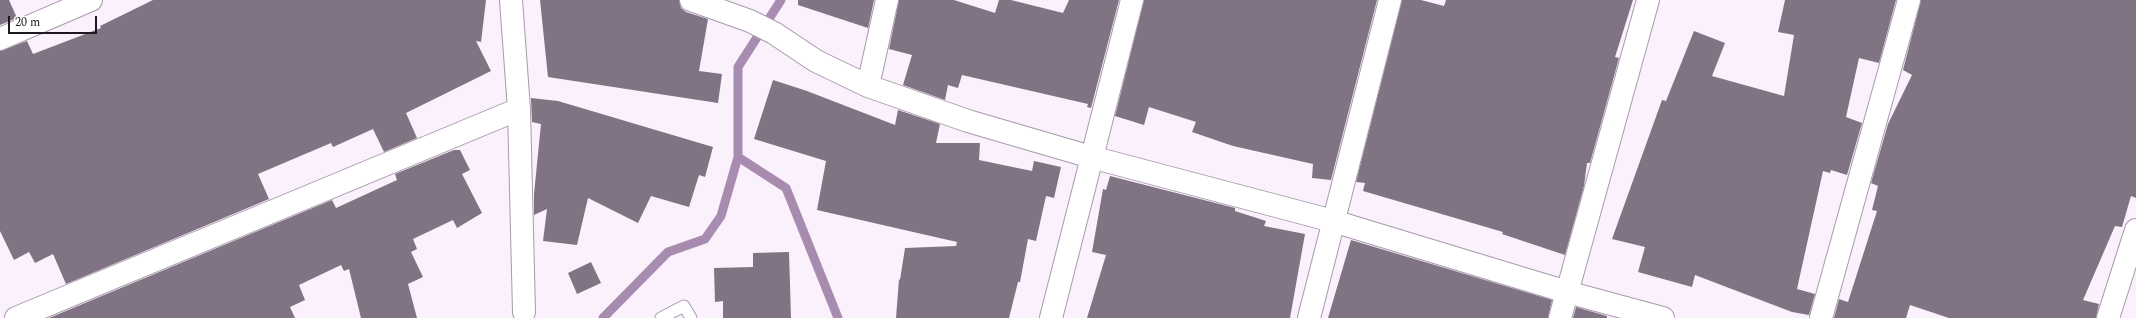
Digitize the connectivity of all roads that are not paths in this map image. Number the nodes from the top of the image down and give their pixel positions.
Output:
1 (91, 0) edge
2 (511, 0) edge
3 (691, 0) edge
4 (887, 0) edge
5 (1132, 0) edge
6 (1390, 0) edge
7 (1648, 0) edge
8 (1909, 0) edge
9 (60, 6) edge
10 (0, 39) edge
11 (868, 86) junction
12 (518, 109) junction
13 (1091, 157) junction
14 (1333, 221) junction
15 (2136, 230) edge
16 (1567, 292) junction
17 (524, 312) dead end
18 (16, 318) edge
19 (661, 318) edge
20 (691, 318) edge
21 (1051, 318) edge
22 (1309, 318) edge
23 (1560, 318) edge
24 (1663, 318) edge
25 (1821, 318) edge
26 (2108, 318) edge

1 - 9 street
2 - 12 street
3 - 11 street
4 - 11 street
5 - 13 street
6 - 14 street
7 - 16 street
8 - 25 street
9 - 10 street
11 - 13 street
12 - 17 street
12 - 18 street
13 - 14 street
13 - 21 street
14 - 16 street
14 - 22 street
15 - 26 street
16 - 23 street
16 - 24 street
19 - 20 lane

